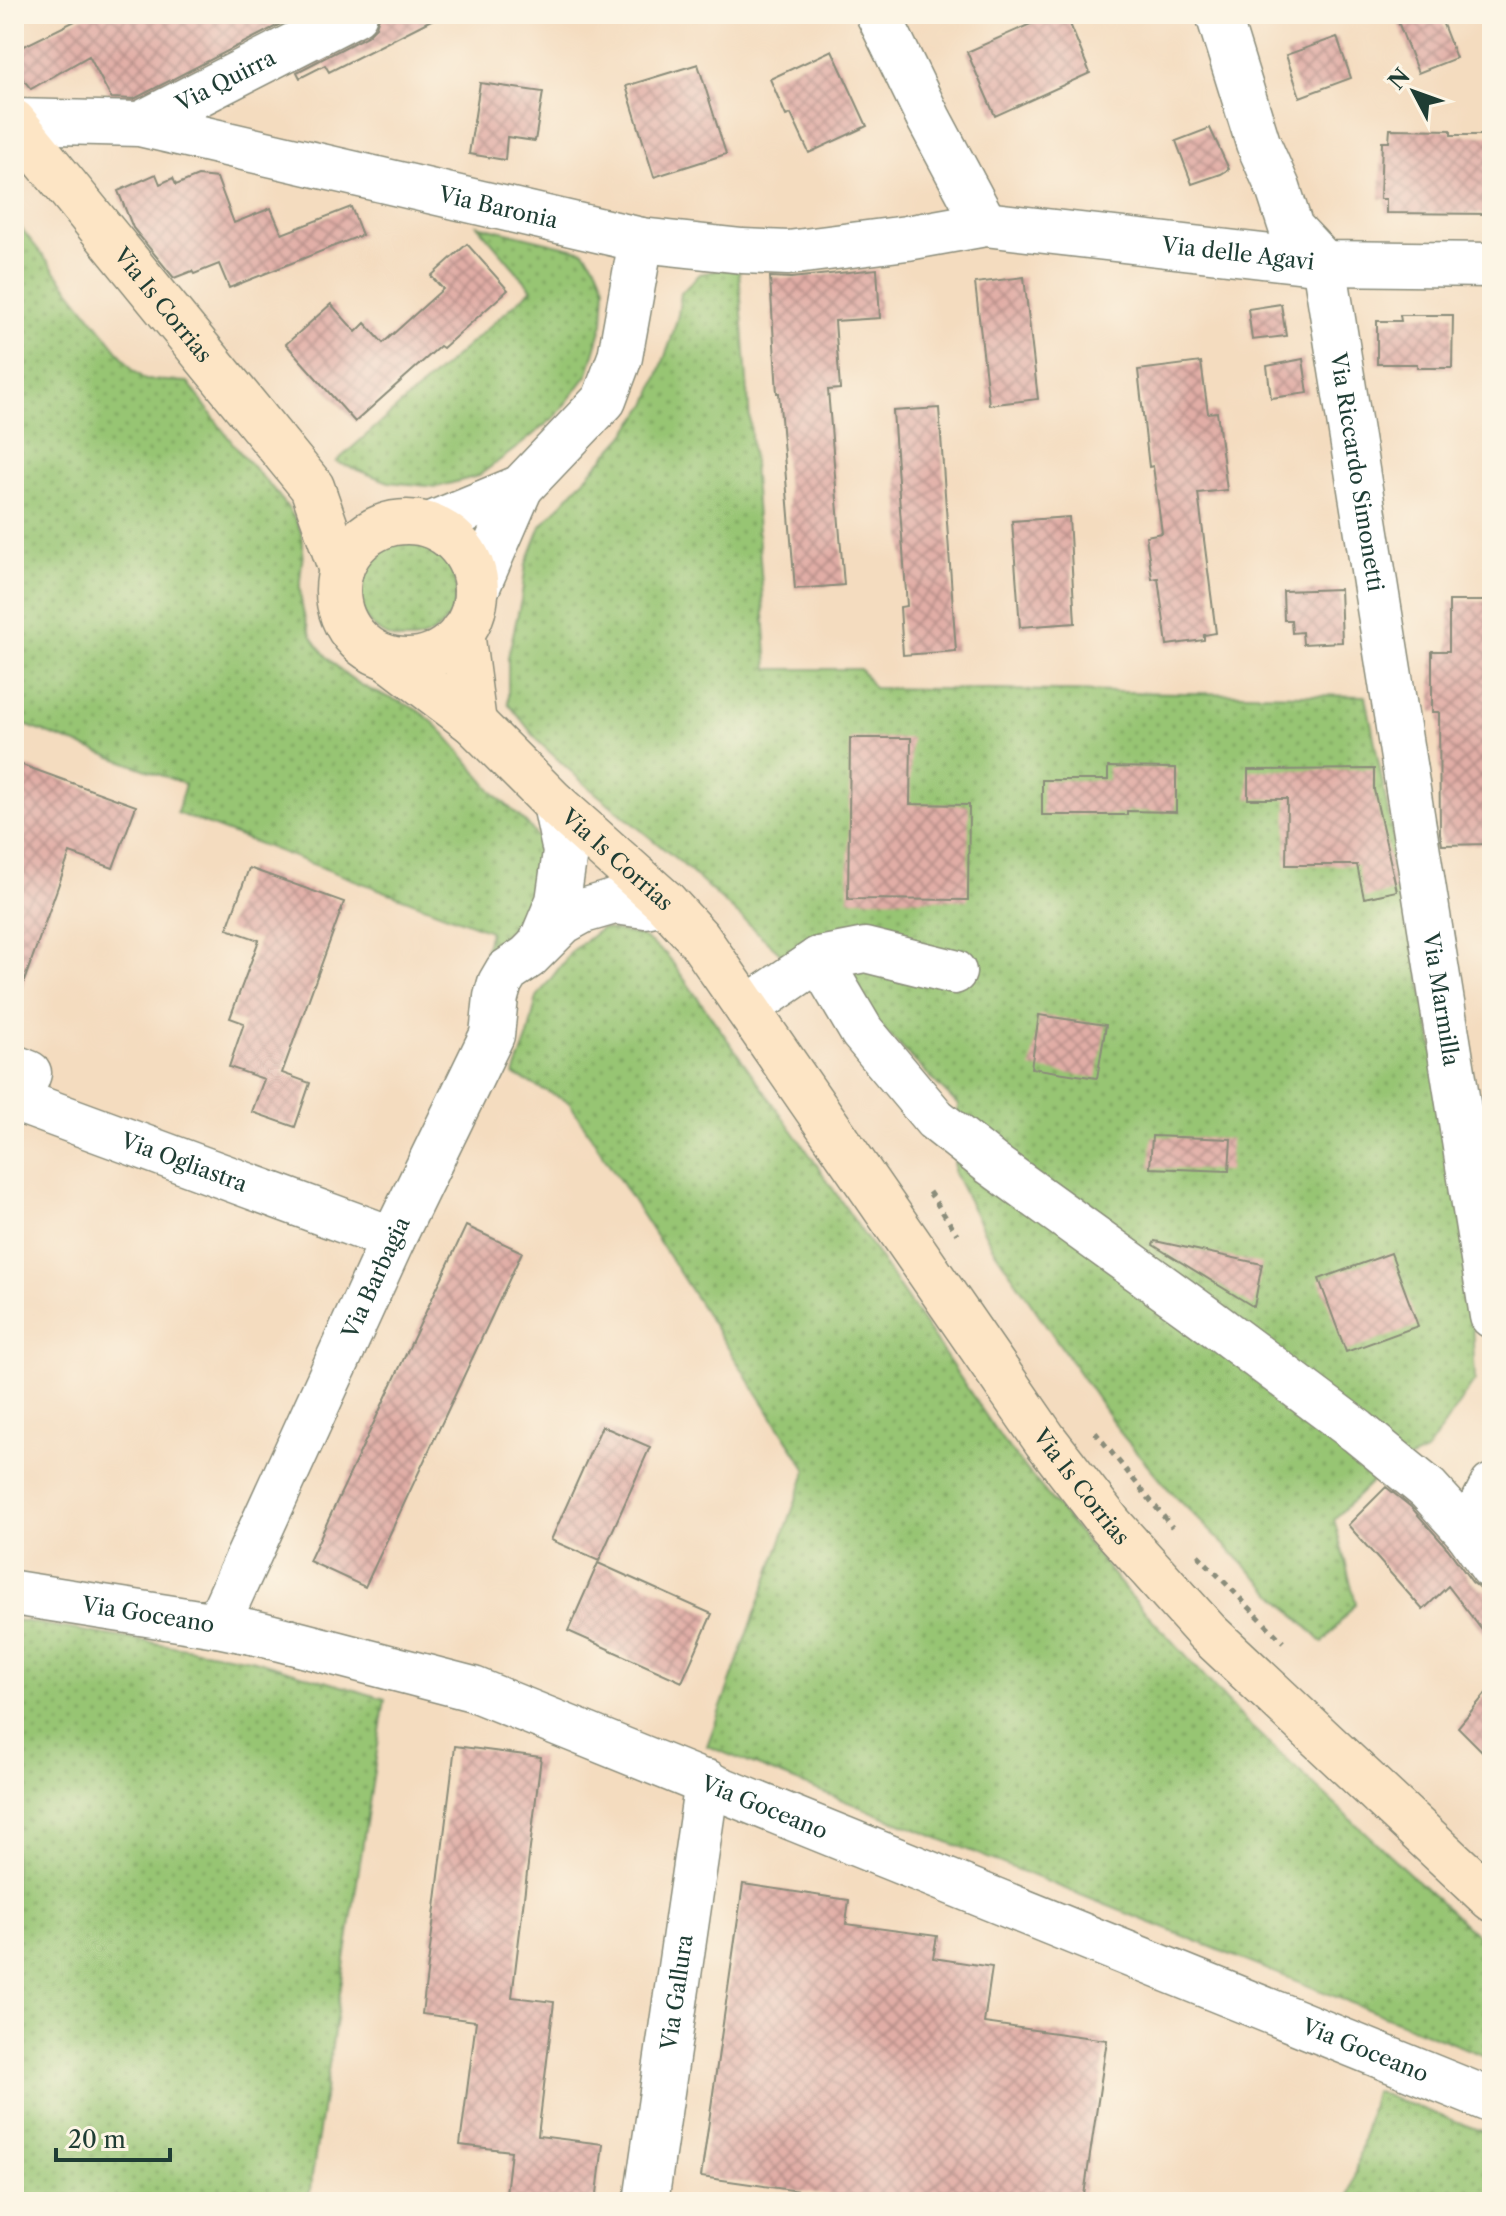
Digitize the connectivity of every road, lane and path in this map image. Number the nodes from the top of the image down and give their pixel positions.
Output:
1 (355, 14) edge
2 (878, 14) edge
3 (1218, 14) edge
4 (14, 122) edge
5 (140, 124) junction
6 (985, 224) junction
7 (641, 240) junction
8 (1324, 263) junction
9 (1492, 265) edge
10 (312, 487) junction
11 (521, 487) junction
12 (414, 524) junction
13 (341, 570) junction
14 (476, 591) junction
15 (462, 632) junction
16 (388, 658) junction
17 (1390, 682) joint
18 (474, 723) junction
19 (555, 804) junction
20 (665, 902) junction
21 (541, 942) junction
22 (819, 959) junction
23 (954, 972) dead end
24 (747, 1008) junction
25 (14, 1067) edge
26 (393, 1239) junction
27 (1492, 1316) edge
28 (1492, 1486) edge
29 (1480, 1550) edge
30 (14, 1593) edge
31 (217, 1625) junction
32 (707, 1782) junction
33 (1492, 1899) edge
34 (1492, 2101) edge
35 (646, 2202) edge

1 - 5 street, Via Quirra
2 - 6 street
3 - 8 street
4 - 5 street, Via Baronia
4 - 10 street, Via Is Corrias
5 - 7 street, Via Baronia
6 - 7 street, Via Baronia
6 - 8 street, Via delle Agavi
7 - 11 street
8 - 9 street, Via delle Agavi
8 - 17 street, Via Riccardo Simonetti
10 - 12 street, Via Is Corrias
10 - 13 street, Via Is Corrias
11 - 12 street
11 - 14 street
12 - 13 street
12 - 14 street
13 - 16 street
14 - 15 street
15 - 16 street
15 - 18 street
16 - 18 street, Via Is Corrias
17 - 27 street, Via Marmilla
18 - 19 street, Via Is Corrias
19 - 20 street, Via Is Corrias
19 - 21 street
20 - 21 street, Via Barbagia
20 - 24 street, Via Is Corrias
21 - 26 street, Via Barbagia
22 - 23 street
22 - 24 street
22 - 29 street
24 - 33 street, Via Is Corrias
25 - 26 street, Via Ogliastra
26 - 31 street, Via Barbagia
28 - 29 street
30 - 31 street, Via Goceano
31 - 32 street, Via Goceano
32 - 34 street, Via Goceano
32 - 35 street, Via Gallura

